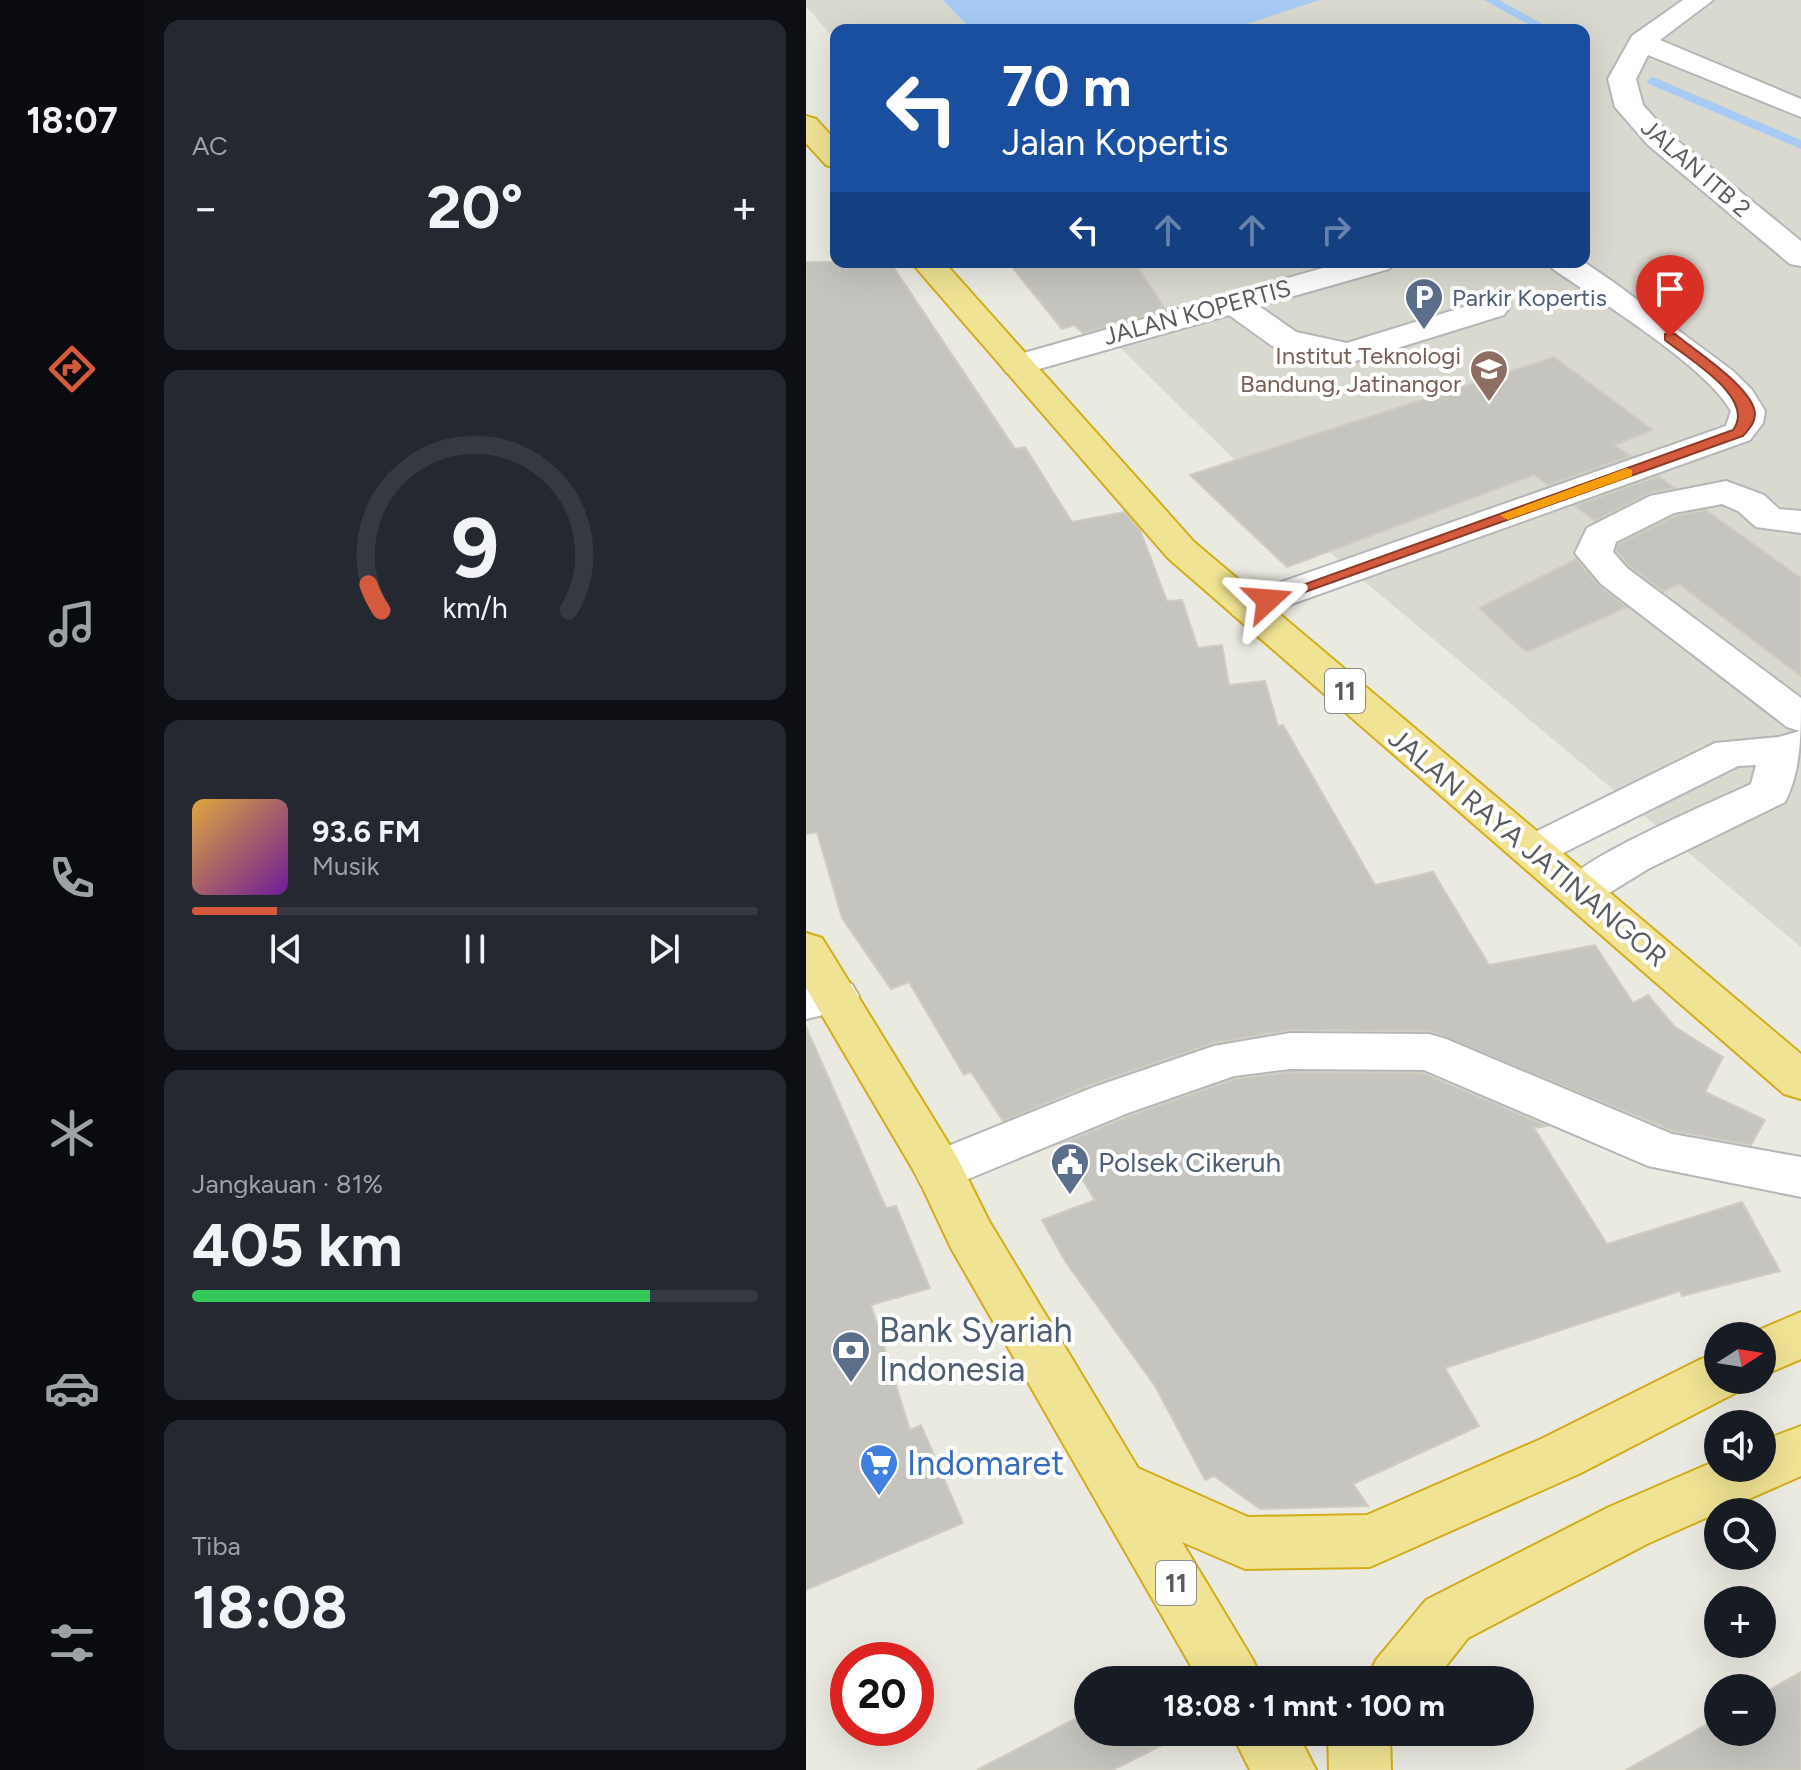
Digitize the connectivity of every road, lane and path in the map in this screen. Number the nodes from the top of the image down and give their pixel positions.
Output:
1 (1700, 0) edge
2 (1641, 42) junction
3 (1801, 109) edge
4 (806, 125) edge
5 (830, 152) edge
6 (1801, 257) edge
7 (932, 268) edge
8 (1357, 268) edge
9 (1572, 268) edge
10 (1233, 303) junction
11 (1493, 308) dead end
12 (1018, 365) junction
13 (1801, 522) edge
14 (1247, 607) junction
15 (1794, 738) edge
16 (1532, 851) junction
17 (1580, 890) junction
18 (806, 949) edge
19 (821, 999) edge
20 (1801, 1081) edge
21 (939, 1171) junction
22 (1801, 1177) edge
23 (1801, 1334) edge
24 (1776, 1346) edge
25 (1704, 1383) edge
26 (1801, 1450) edge
27 (1776, 1461) edge
28 (1729, 1482) edge
29 (1119, 1486) junction
30 (1224, 1666) edge
31 (1408, 1666) edge
32 (1270, 1746) edge
33 (1359, 1746) edge
34 (1285, 1770) edge
35 (1360, 1770) edge

1 - 2 street, JALAN ITB 2
2 - 3 street
2 - 6 street, JALAN ITB 2
4 - 5 highway
7 - 12 highway, JALAN RAYA JATINANGOR / 11
8 - 10 street, JALAN KOPERTIS
9 - 14 street
10 - 11 street
10 - 12 street, JALAN KOPERTIS
12 - 14 highway, JALAN RAYA JATINANGOR / 11
13 - 15 street
14 - 16 highway, JALAN RAYA JATINANGOR / 11
15 - 16 street
15 - 17 street
16 - 17 highway, JALAN RAYA JATINANGOR / 11
17 - 20 highway, JALAN RAYA JATINANGOR / 11
18 - 19 highway, 11
19 - 21 highway, 11
21 - 22 street
21 - 29 highway, 11
23 - 24 highway
25 - 29 highway
26 - 27 highway
28 - 31 highway
29 - 30 highway, 11
32 - 34 highway
33 - 35 highway

